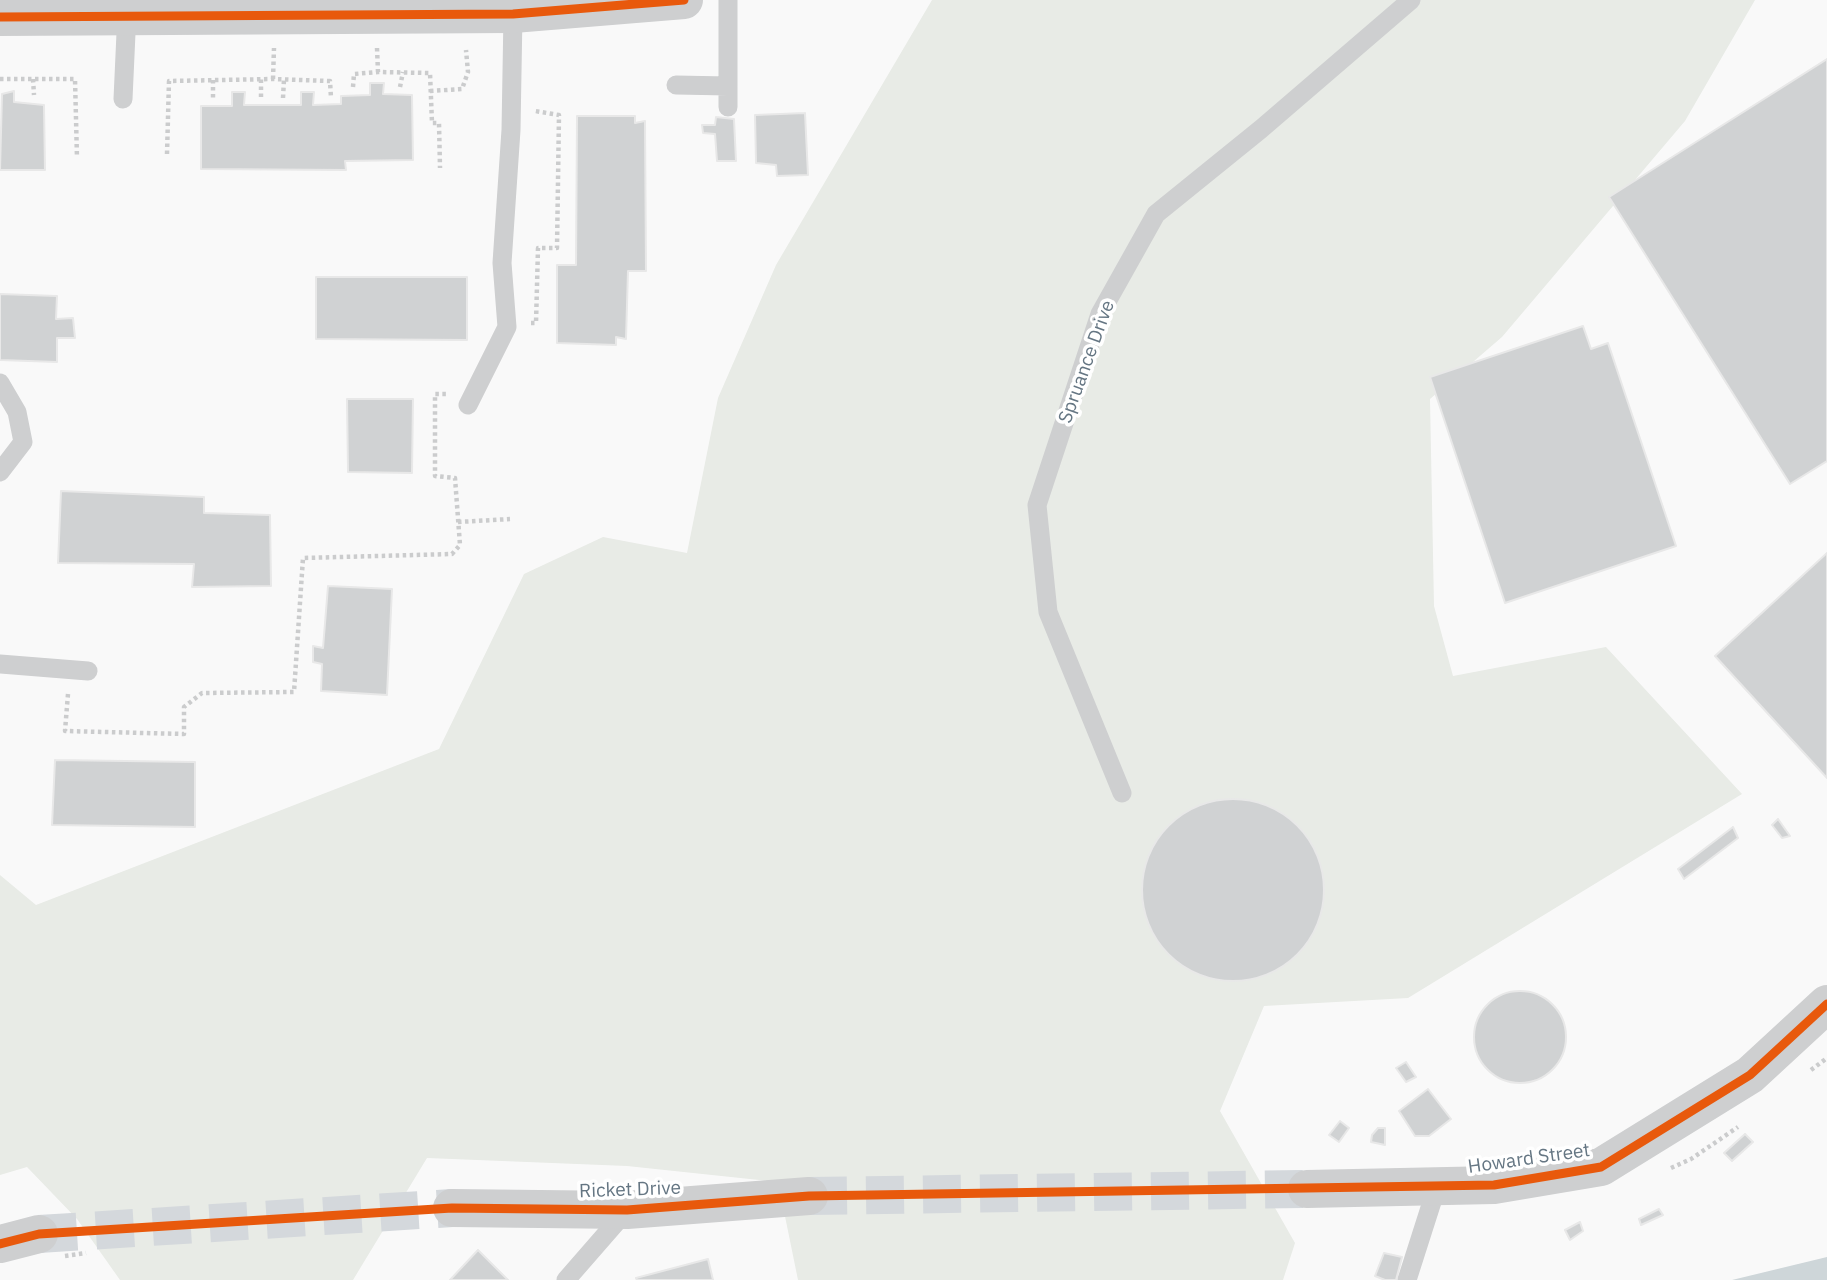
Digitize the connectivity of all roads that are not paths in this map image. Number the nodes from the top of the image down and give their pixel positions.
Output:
1 (684, 0) edge
2 (728, 0) edge
3 (1411, 0) edge
4 (128, 8) edge
5 (513, 15) junction
6 (0, 17) edge
7 (676, 85) dead end
8 (728, 86) junction
9 (122, 99) dead end
10 (728, 107) dead end
11 (1, 383) edge
12 (462, 399) road end
13 (0, 472) edge
14 (0, 664) edge
15 (78, 670) road end
16 (1122, 793) dead end
17 (1827, 1004) edge
18 (1437, 1186) junction
19 (1307, 1189) tunnel mouth
20 (809, 1196) tunnel mouth
21 (452, 1208) tunnel mouth
22 (627, 1210) junction
23 (39, 1234) tunnel mouth
24 (0, 1244) edge
25 (566, 1280) edge
26 (1407, 1280) edge

1 - 5 street
2 - 8 lane
3 - 16 lane, Spruance Drive
4 - 5 street
4 - 6 street
4 - 9 lane
5 - 12 lane
7 - 8 lane
8 - 10 lane
11 - 13 lane
14 - 15 lane
17 - 18 street, Howard Street
18 - 19 street, Howard Street
18 - 26 lane
20 - 22 street, Ricket Drive
21 - 22 street, Ricket Drive
22 - 25 lane
23 - 24 street

